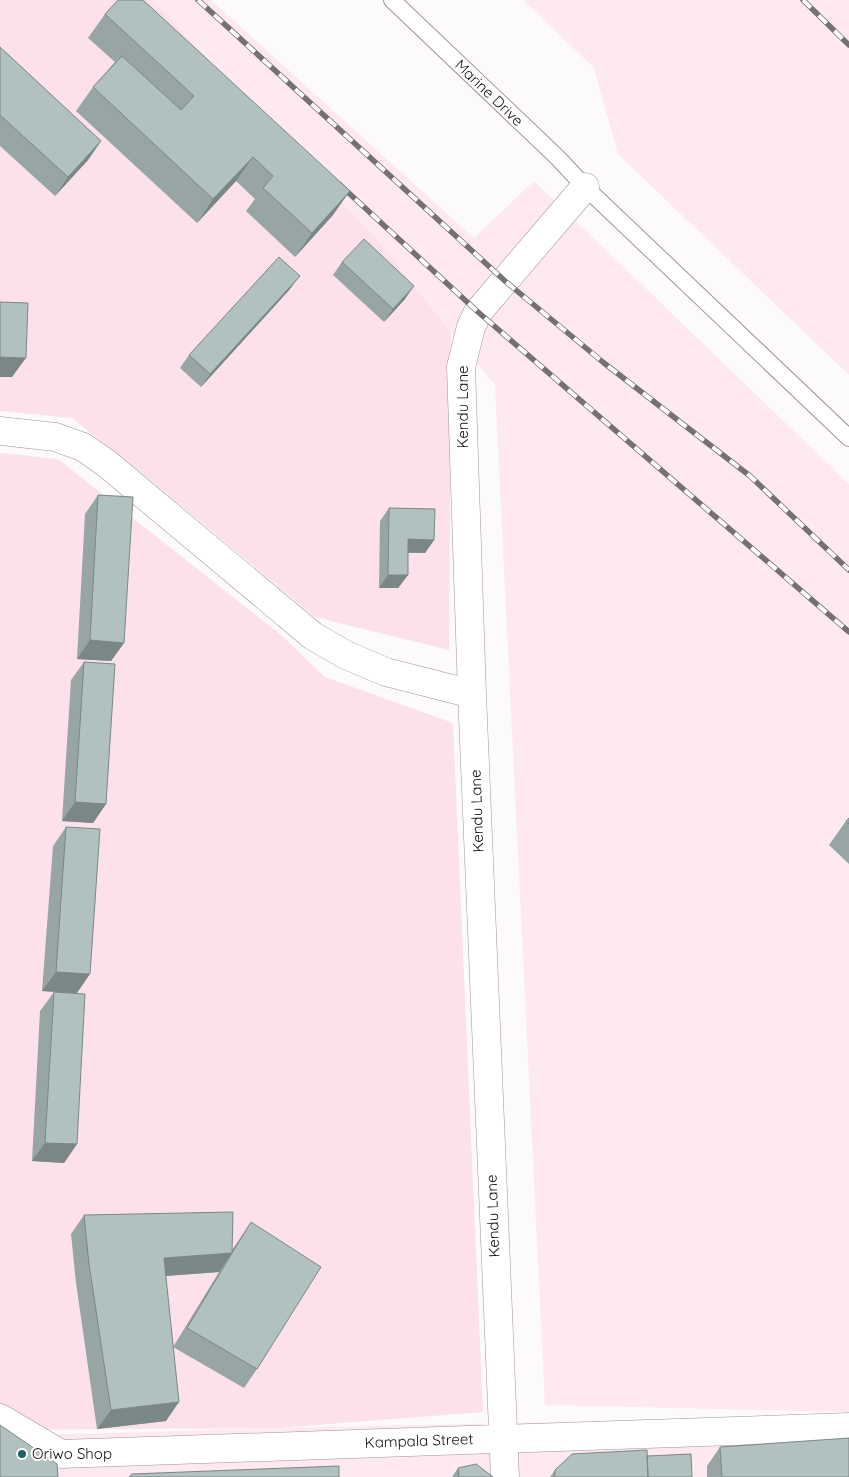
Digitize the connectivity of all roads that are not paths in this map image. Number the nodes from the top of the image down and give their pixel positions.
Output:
1 (392, 0) edge
2 (584, 187) junction
3 (0, 432) edge
4 (849, 438) edge
5 (472, 694) junction
6 (0, 1418) edge
7 (849, 1426) edge
8 (502, 1438) junction
9 (62, 1466) edge
10 (504, 1477) edge

1 - 2 lane, Marine Drive
2 - 4 lane, Marine Drive
2 - 5 street, Kendu Lane
3 - 5 street
5 - 8 street, Kendu Lane
6 - 9 street, Kampala Street
7 - 8 street, Kampala Street
8 - 9 street, Kampala Street
8 - 10 street, Kendu Lane

